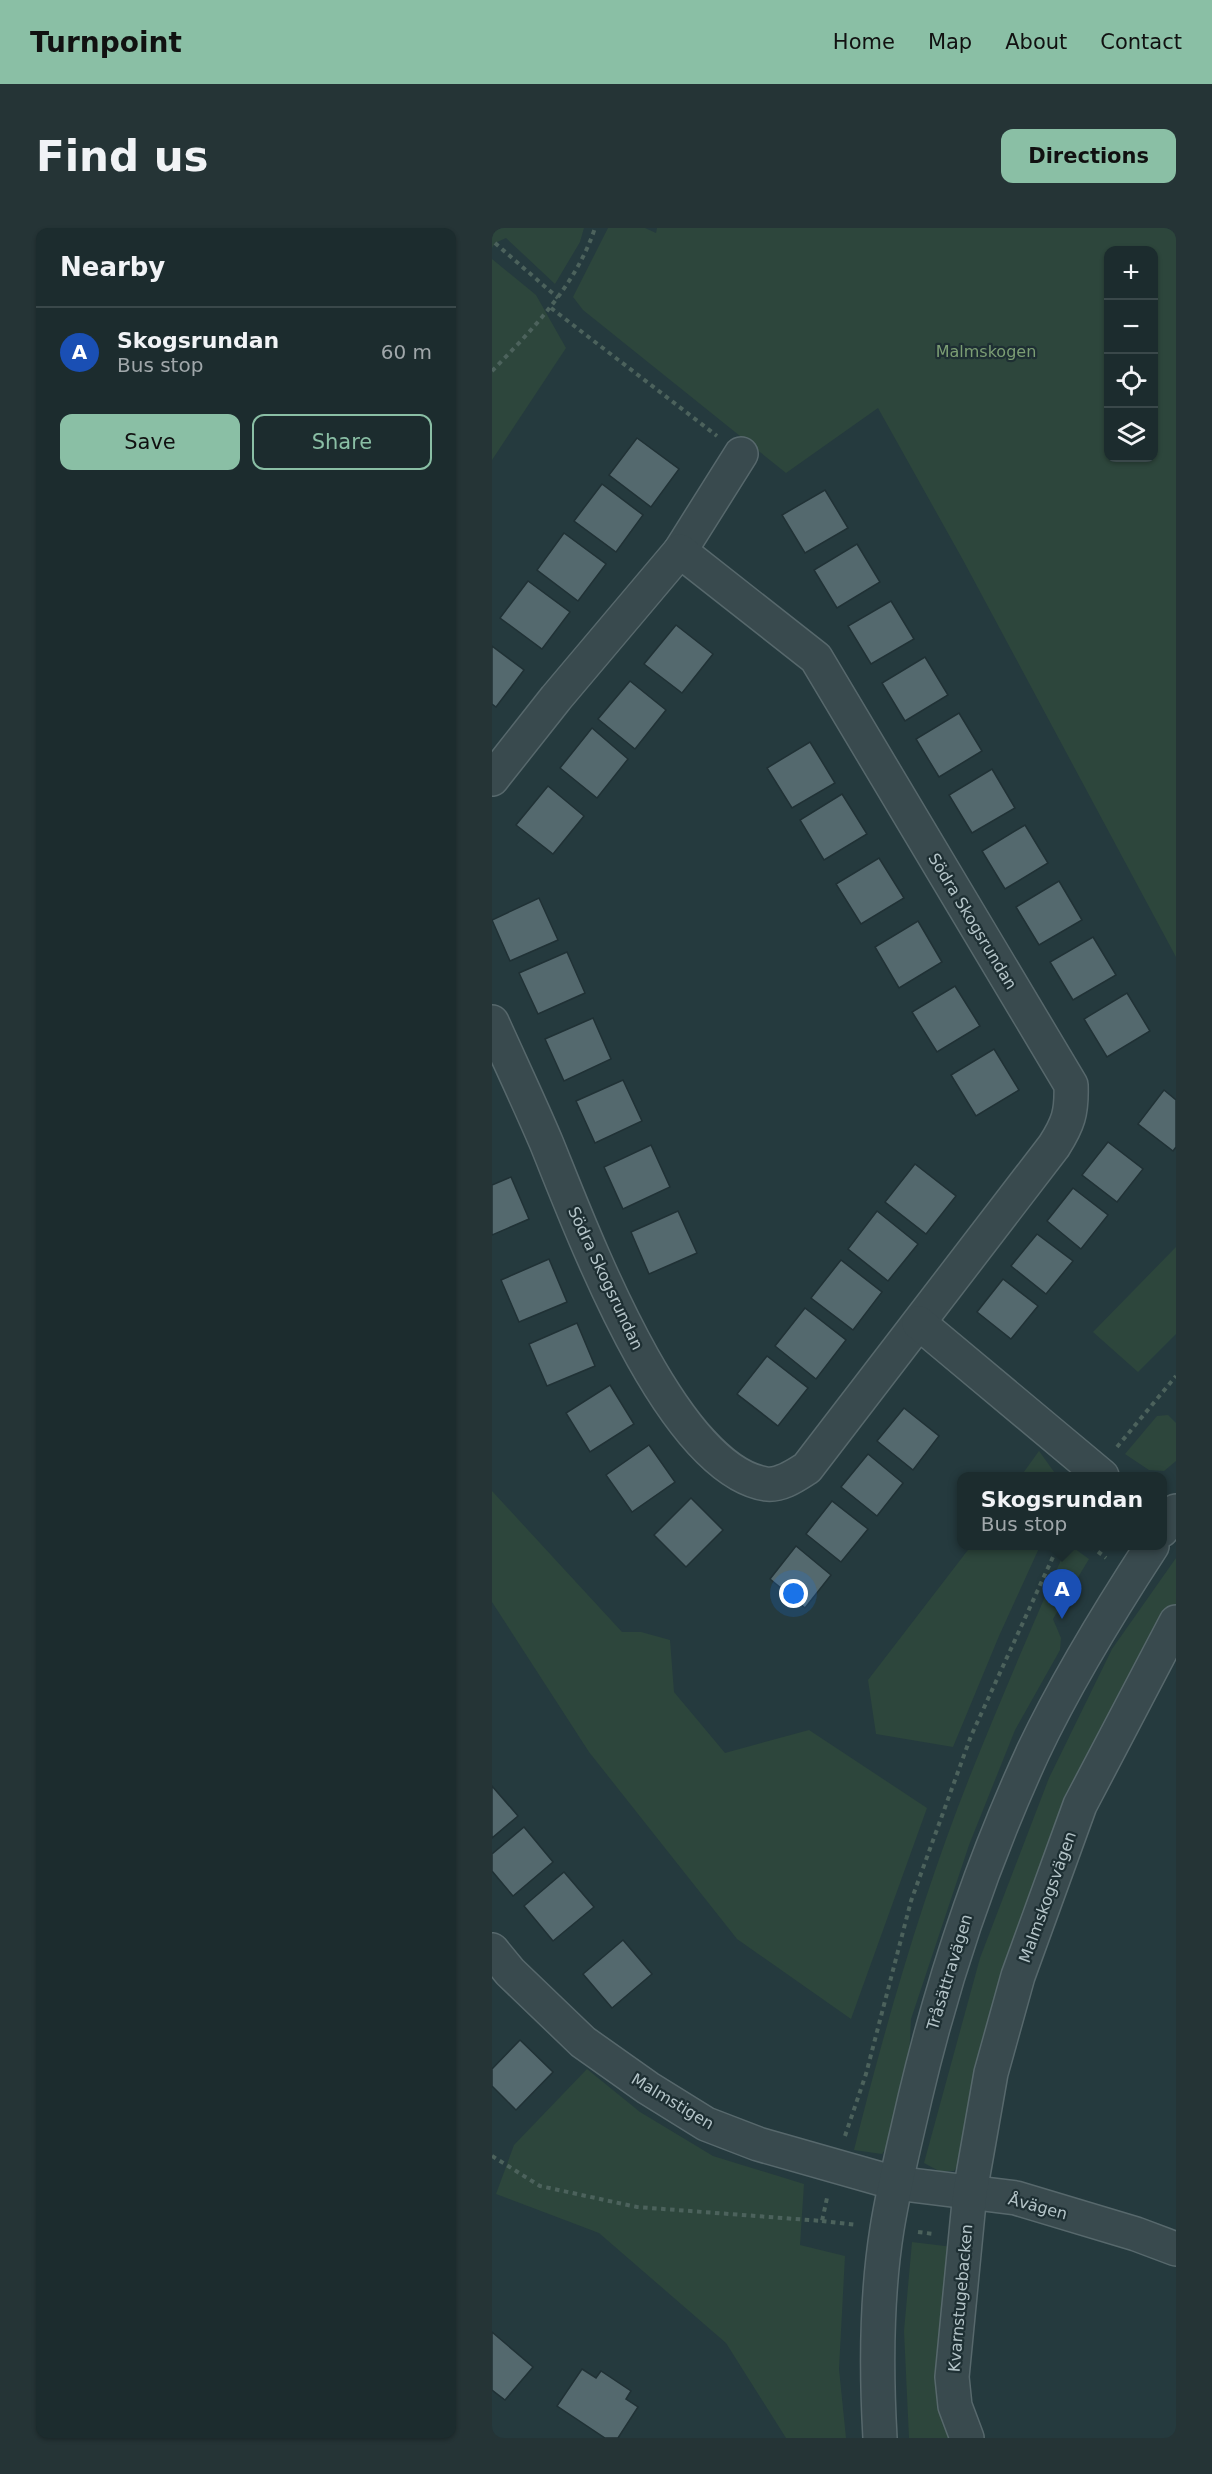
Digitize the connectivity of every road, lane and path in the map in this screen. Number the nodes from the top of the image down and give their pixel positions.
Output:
1 (595, 228) edge
2 (495, 243) dead end
3 (558, 298) junction
4 (551, 308) junction
5 (492, 371) edge
6 (741, 454) joint
7 (680, 551) junction
8 (492, 779) edge
9 (492, 1022) edge
10 (919, 1323) junction
11 (1176, 1376) edge
12 (1097, 1472) edge
13 (1101, 1472) edge
14 (1056, 1550) edge
15 (1096, 1550) edge
16 (1149, 1550) edge
17 (1109, 1561) dead end
18 (1176, 1622) edge
19 (492, 1950) edge
20 (492, 2156) edge
21 (835, 2167) junction
22 (895, 2183) junction
23 (970, 2192) junction
24 (1176, 2249) edge
25 (880, 2438) edge
26 (967, 2438) edge

1 - 3 path
2 - 3 path
3 - 4 path
4 - 5 path
4 - 6 path
6 - 7 street
7 - 8 street
7 - 10 street, Södra Skogsrundan
9 - 10 street, Södra Skogsrundan
10 - 12 street
11 - 13 path
14 - 21 path
15 - 17 path
16 - 22 street, Tråsättravägen
18 - 23 street, Malmskogsvägen
19 - 21 street, Malmstigen
20 - 21 path
21 - 22 street, Malmstigen
22 - 23 street, Åvägen
22 - 25 street, Tråsättravägen
23 - 24 street, Åvägen
23 - 26 street, Kvarnstugebacken

